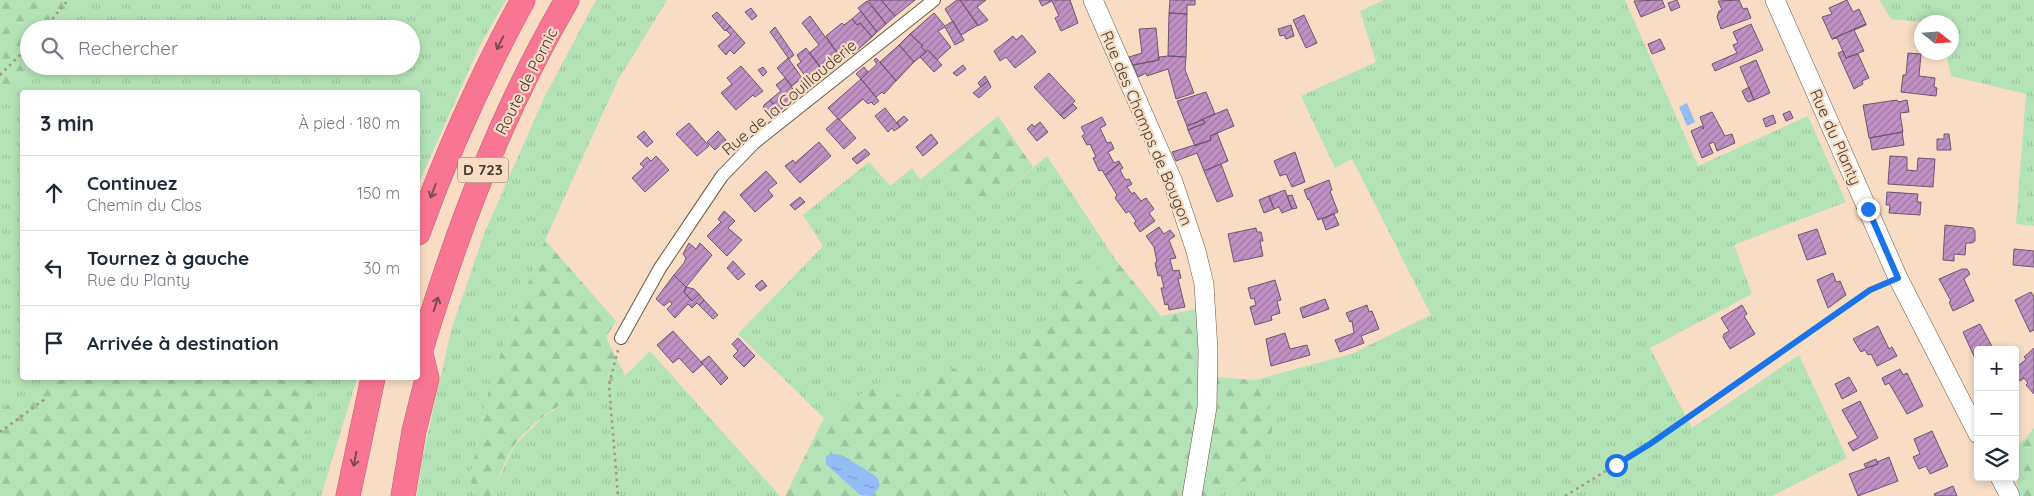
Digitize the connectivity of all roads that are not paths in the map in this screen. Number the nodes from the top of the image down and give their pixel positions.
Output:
1 (522, 0) edge
2 (567, 0) edge
3 (934, 0) edge
4 (1093, 0) edge
5 (1775, 0) edge
6 (420, 228) edge
7 (621, 338) road end
8 (420, 353) edge
9 (420, 359) edge
10 (373, 380) edge
11 (413, 380) edge
12 (1974, 426) edge
13 (2002, 481) edge
14 (348, 496) edge
15 (388, 496) edge
16 (404, 496) edge
17 (1192, 496) edge
18 (2010, 496) edge

1 -> 6 highway, D 723
8 -> 2 highway, Route de Pornic / D 723
3 - 7 street, Rue de la Couillauderie
4 - 17 street, Rue des Champs de Bougon
5 - 12 street, Rue du Planty
9 - 16 highway
10 -> 14 highway
11 - 15 highway
13 - 18 street

